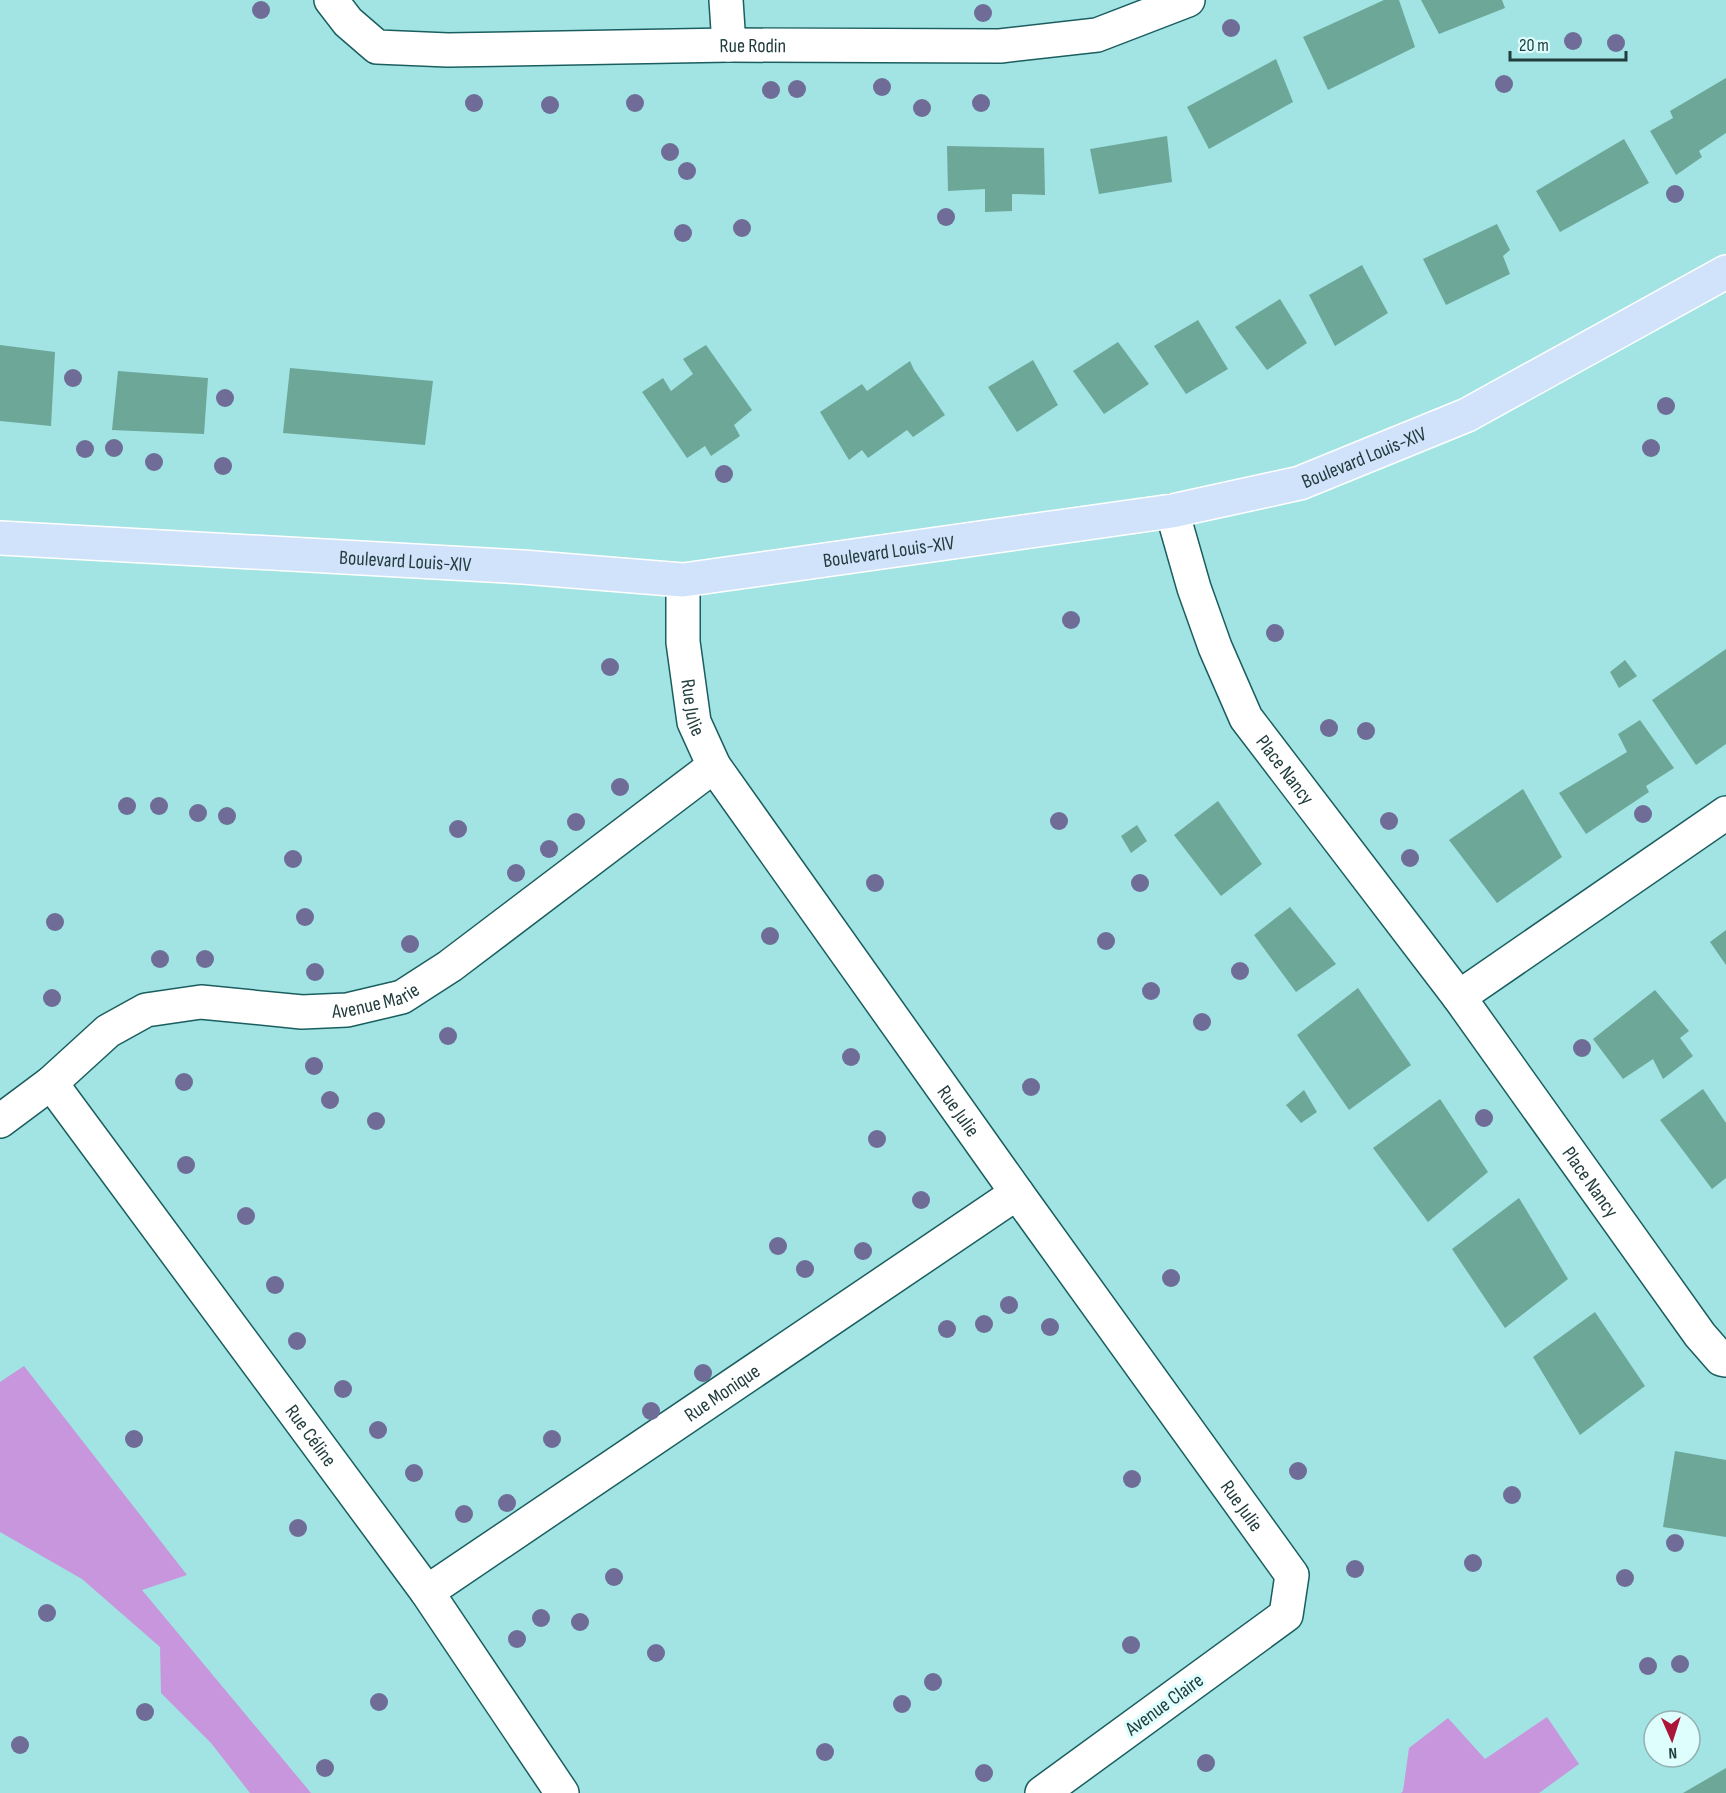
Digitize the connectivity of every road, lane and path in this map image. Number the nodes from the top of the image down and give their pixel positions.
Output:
1 (331, 0) edge
2 (726, 0) edge
3 (1188, 0) edge
4 (729, 45) junction
5 (1726, 272) edge
6 (1172, 511) junction
7 (0, 538) edge
8 (683, 580) junction
9 (714, 766) junction
10 (1726, 813) edge
11 (1459, 997) junction
12 (51, 1083) junction
13 (0, 1121) edge
14 (1017, 1193) junction
15 (1726, 1360) edge
16 (427, 1592) junction
17 (1286, 1616) joint
18 (562, 1793) edge
19 (1042, 1793) edge

1 - 4 street, Rue Rodin
2 - 4 street
3 - 4 street, Rue Rodin
5 - 6 main road, Boulevard Louis-XIV
6 - 8 main road, Boulevard Louis-XIV
6 - 11 street, Place Nancy
7 - 8 main road, Boulevard Louis-XIV
8 - 9 street, Rue Julie
9 - 12 street, Avenue Marie
9 - 14 street, Rue Julie
10 - 11 street
11 - 15 street, Place Nancy
12 - 13 street, Avenue Marie
12 - 16 street, Rue Céline
14 - 16 street, Rue Monique
14 - 17 street, Rue Julie
16 - 18 street, Rue Céline
17 - 19 street, Avenue Claire

